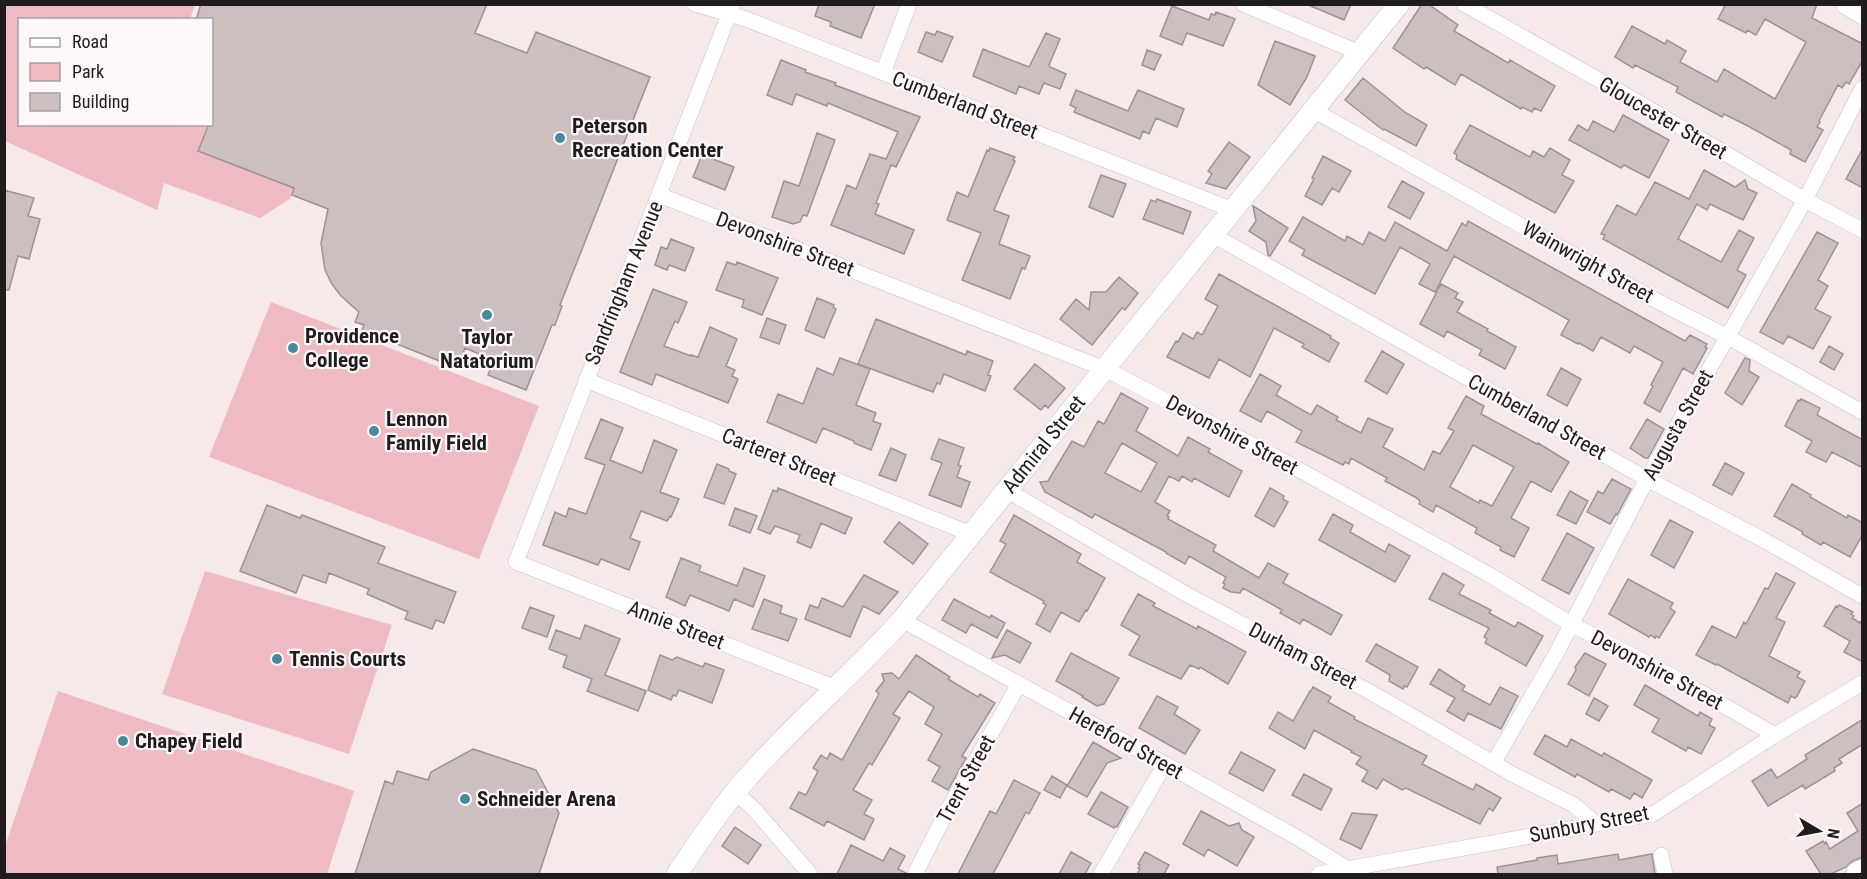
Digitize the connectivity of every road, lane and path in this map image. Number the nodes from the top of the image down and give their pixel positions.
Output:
1 (695, 4) edge
2 (909, 4) edge
3 (1243, 4) edge
4 (1399, 4) edge
5 (1464, 4) edge
6 (1846, 4) edge
7 (731, 9) edge
8 (1863, 14) edge
9 (1360, 53) junction
10 (883, 73) junction
11 (1863, 89) edge
12 (1313, 110) junction
13 (659, 195) junction
14 (1804, 200) junction
15 (1233, 210) junction
16 (1863, 231) edge
17 (1213, 235) junction
18 (1728, 337) junction
19 (1105, 369) junction
20 (586, 380) junction
21 (1863, 412) edge
22 (1647, 479) junction
23 (1006, 490) junction
24 (971, 534) junction
25 (516, 562) joint
26 (1863, 596) edge
27 (902, 620) junction
28 (1571, 624) junction
29 (1863, 683) edge
30 (1019, 684) junction
31 (836, 688) junction
32 (1775, 735) junction
33 (1494, 762) junction
34 (1165, 764) junction
35 (735, 792) junction
36 (1596, 825) junction
37 (1661, 855) dead end
38 (1348, 869) junction
39 (1863, 872) edge
40 (677, 874) edge
41 (810, 874) edge
42 (915, 874) edge
43 (1101, 874) edge
44 (1319, 874) edge
45 (1665, 874) edge
46 (1858, 874) edge

1 - 7 street, Cumberland Street
2 - 10 street
3 - 9 street
4 - 9 main road, Admiral Street
5 - 14 street, Gloucester Street
6 - 8 street
7 - 10 street, Cumberland Street
7 - 13 street, Sandringham Avenue
9 - 12 main road, Admiral Street
10 - 15 street, Cumberland Street
11 - 14 street, Augusta Street
12 - 15 main road, Admiral Street
12 - 18 street, Wainwright Street
13 - 19 street, Devonshire Street
13 - 20 street, Sandringham Avenue
14 - 16 street, Gloucester Street
14 - 18 street, Augusta Street
15 - 17 main road, Admiral Street
17 - 19 main road, Admiral Street
17 - 22 street, Cumberland Street
18 - 21 street, Wainwright Street
18 - 22 street, Augusta Street
19 - 23 main road, Admiral Street
19 - 28 street, Devonshire Street
20 - 24 street, Carteret Street
20 - 25 street, Sandringham Avenue
22 - 26 street, Cumberland Street
22 - 28 street, Augusta Street
23 - 24 main road, Admiral Street
23 - 33 street, Durham Street
24 - 27 main road, Admiral Street
25 - 31 street, Annie Street
27 - 30 street, Hereford Street
27 - 31 main road, Admiral Street
28 - 32 street, Devonshire Street
28 - 33 street, Augusta Street
29 - 32 street, Sunbury Street
30 - 34 street, Hereford Street
30 - 42 street, Trent Street
31 - 35 main road, Admiral Street
32 - 36 street, Sunbury Street
33 - 36 street, Durham Street
34 - 38 street, Hereford Street
34 - 43 street
35 - 40 main road, Admiral Street
35 - 41 street
36 - 38 street, Sunbury Street
37 - 45 street
38 - 44 street, Sunbury Street
39 - 46 main road

